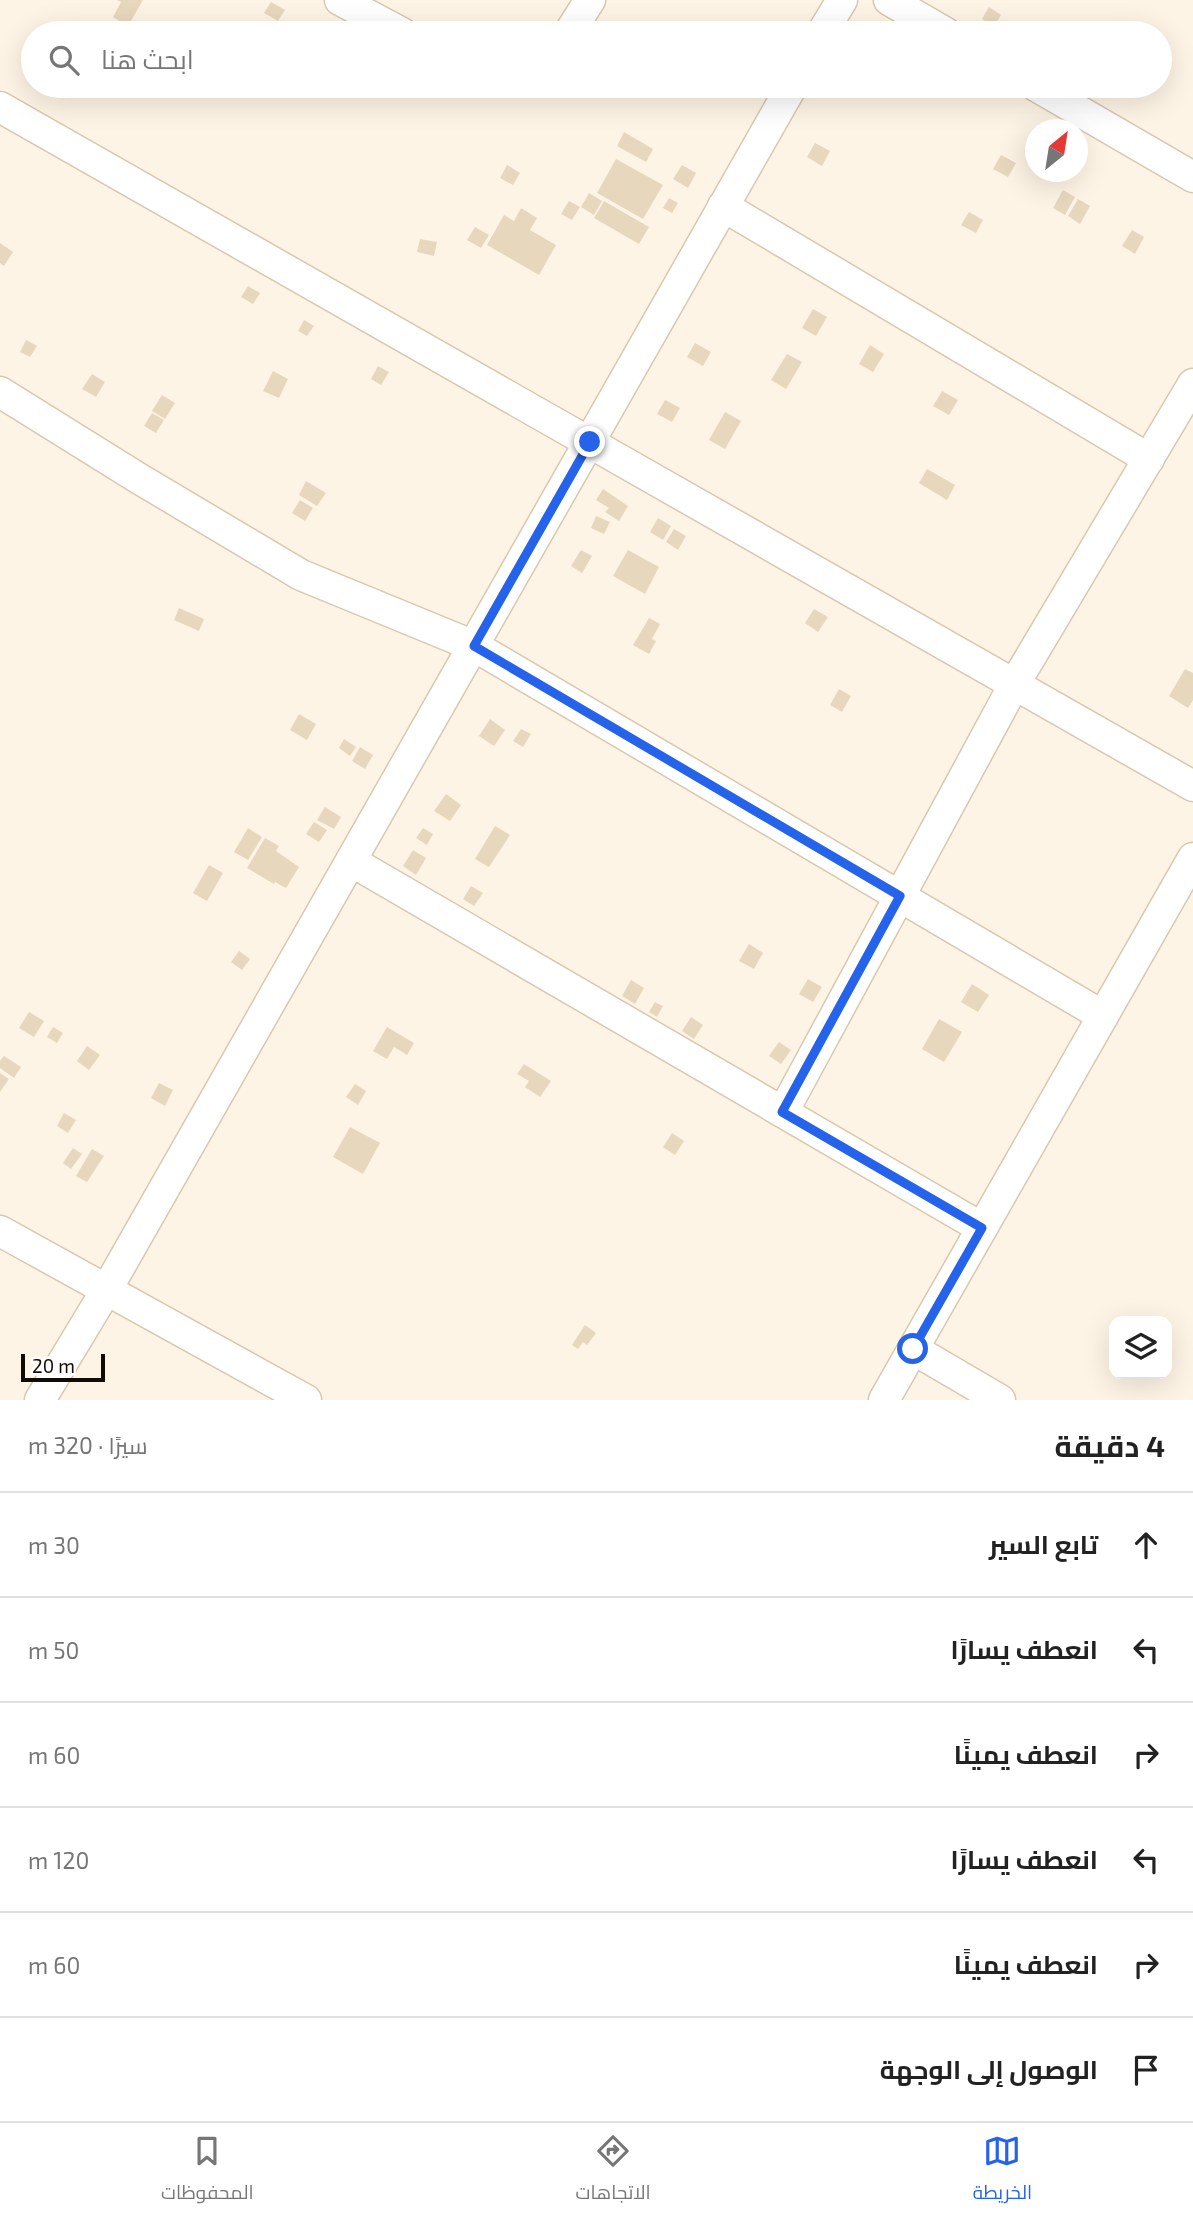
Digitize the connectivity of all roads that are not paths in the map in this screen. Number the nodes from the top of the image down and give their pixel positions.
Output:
1 (340, 0) edge
2 (590, 0) edge
3 (842, 0) edge
4 (888, 0) edge
5 (379, 21) edge
6 (577, 21) edge
7 (829, 21) edge
8 (925, 21) edge
9 (785, 98) edge
10 (1057, 98) edge
11 (0, 107) edge
12 (1193, 177) edge
13 (723, 206) junction
14 (1193, 384) edge
15 (0, 392) edge
16 (590, 442) junction
17 (1149, 459) junction
18 (474, 646) junction
19 (1015, 683) junction
20 (1193, 786) edge
21 (1193, 858) edge
22 (351, 861) junction
23 (900, 896) junction
24 (1103, 1016) junction
25 (782, 1112) junction
26 (982, 1228) junction
27 (0, 1231) edge
28 (107, 1289) junction
29 (913, 1349) junction
30 (40, 1400) edge
31 (306, 1400) edge
32 (884, 1400) edge
33 (1000, 1400) edge

1 - 5 street
2 - 6 street
3 - 7 street
4 - 8 street
9 - 13 street
10 - 12 street
11 - 16 street
13 - 16 street
13 - 17 street
14 - 17 street
15 - 18 street
16 - 18 street
16 - 19 street
17 - 19 street
18 - 22 street
18 - 23 street
19 - 20 street
19 - 23 street
21 - 24 street
22 - 25 street
22 - 28 street
23 - 24 street
23 - 25 street
24 - 26 street
25 - 26 street
26 - 29 street
27 - 28 street
28 - 30 street
28 - 31 street
29 - 32 street
29 - 33 street

